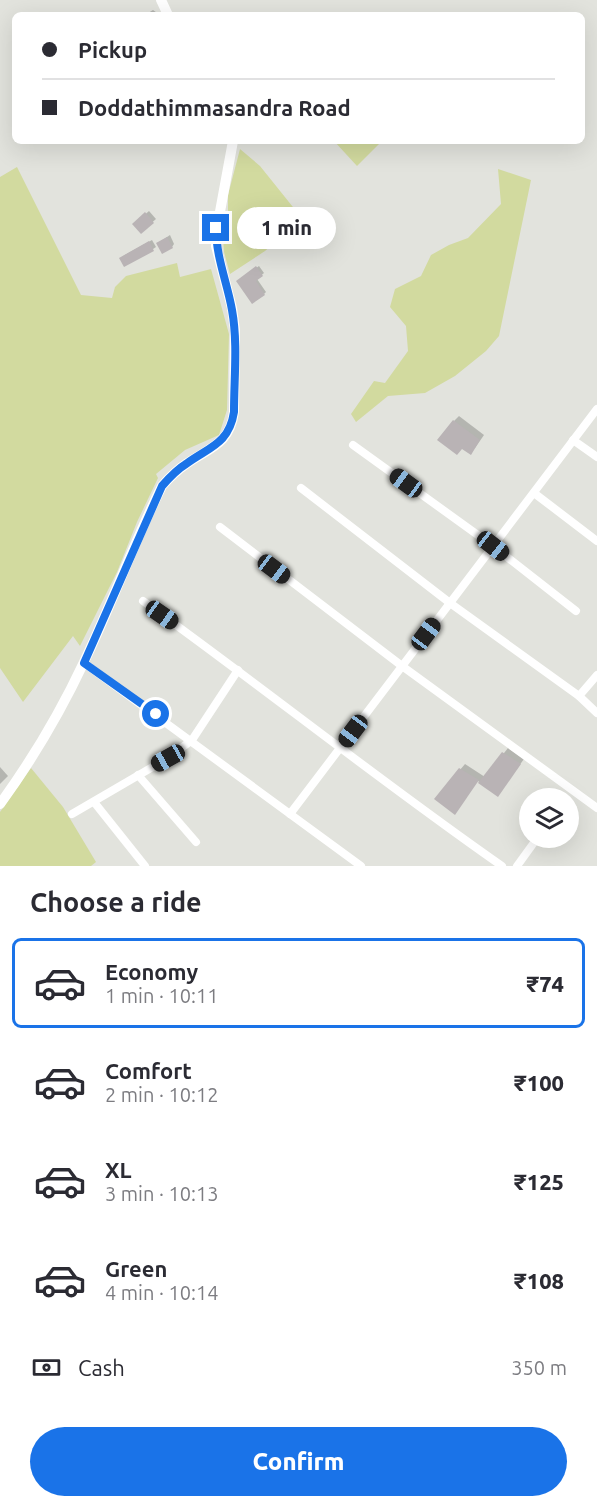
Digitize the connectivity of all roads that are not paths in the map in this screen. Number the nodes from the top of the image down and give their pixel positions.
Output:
1 (232, 144) edge
2 (597, 409) edge
3 (573, 440) junction
4 (353, 445) dead end
5 (597, 457) edge
6 (301, 488) dead end
7 (534, 493) junction
8 (220, 527) dead end
9 (597, 541) edge
10 (493, 546) junction
11 (143, 602) dead end
12 (450, 603) junction
13 (576, 611) dead end
14 (84, 663) junction
15 (402, 666) junction
16 (238, 670) junction
17 (597, 675) edge
18 (579, 696) junction
19 (597, 713) edge
20 (192, 740) junction
21 (341, 747) junction
22 (138, 775) junction
23 (569, 788) edge
24 (579, 795) edge
25 (94, 802) junction
26 (0, 804) edge
27 (597, 807) edge
28 (72, 814) dead end
29 (290, 814) junction
30 (196, 842) dead end
31 (530, 848) edge
32 (145, 866) edge
33 (361, 866) edge
34 (502, 866) edge
35 (517, 866) edge

1 - 14 street
2 - 3 street
3 - 5 street
3 - 7 street
4 - 10 street
6 - 12 street
7 - 9 street
7 - 10 street
8 - 15 street
10 - 12 street
10 - 13 street
11 - 16 street
12 - 15 street
12 - 18 street
14 - 20 street
14 - 26 street
15 - 21 street
15 - 23 street
16 - 20 street
16 - 21 street
17 - 18 street
18 - 19 street
20 - 22 street
20 - 29 street
21 - 29 street
21 - 34 street
22 - 25 street
22 - 30 street
24 - 27 street
25 - 28 street
25 - 32 street
29 - 33 street
31 - 35 street

